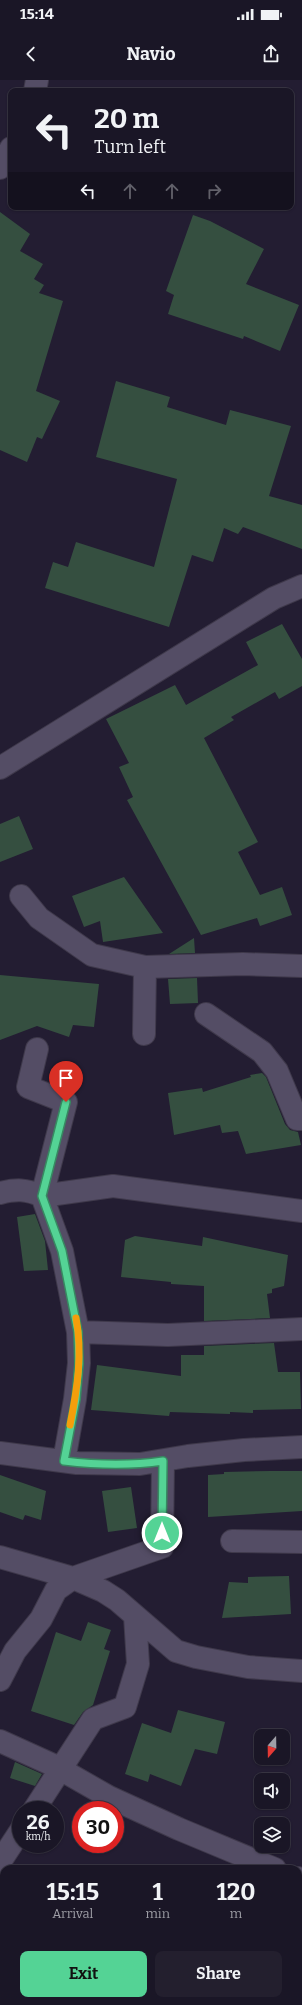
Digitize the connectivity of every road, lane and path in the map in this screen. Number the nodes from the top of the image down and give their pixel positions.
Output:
1 (8, 153) edge
2 (0, 168) edge
3 (302, 586) edge
4 (0, 768) edge
5 (21, 896) dead end
6 (302, 966) edge
7 (145, 967) junction
8 (206, 1014) dead end
9 (144, 1034) dead end
10 (37, 1049) dead end
11 (302, 1119) edge
12 (0, 1193) edge
13 (42, 1196) junction
14 (302, 1211) edge
15 (302, 1329) edge
16 (78, 1332) junction
17 (0, 1446) edge
18 (302, 1447) edge
19 (0, 1453) edge
20 (23, 1456) junction
21 (64, 1461) junction
22 (163, 1461) junction
23 (232, 1541) dead end
24 (302, 1542) edge
25 (0, 1557) edge
26 (73, 1578) junction
27 (135, 1616) junction
28 (302, 1671) edge
29 (0, 1680) edge
30 (0, 1741) edge
31 (60, 1769) junction
32 (40, 1801) edge
33 (12, 1844) edge
34 (0, 1862) edge
35 (265, 1865) edge

1 - 2 street
3 - 4 street
5 - 7 street
6 - 7 street
7 - 9 street
8 - 11 street
10 - 13 street
12 - 13 street
13 - 14 street
13 - 16 street
15 - 16 street
16 - 21 street
17 - 20 street
18 - 22 street
19 - 20 street
20 - 21 street
21 - 22 street
22 - 26 street
23 - 24 street
25 - 26 street
26 - 27 street
26 - 29 street
27 - 28 street
27 - 31 street
30 - 31 street
31 - 32 street
31 - 35 street
33 - 34 street

